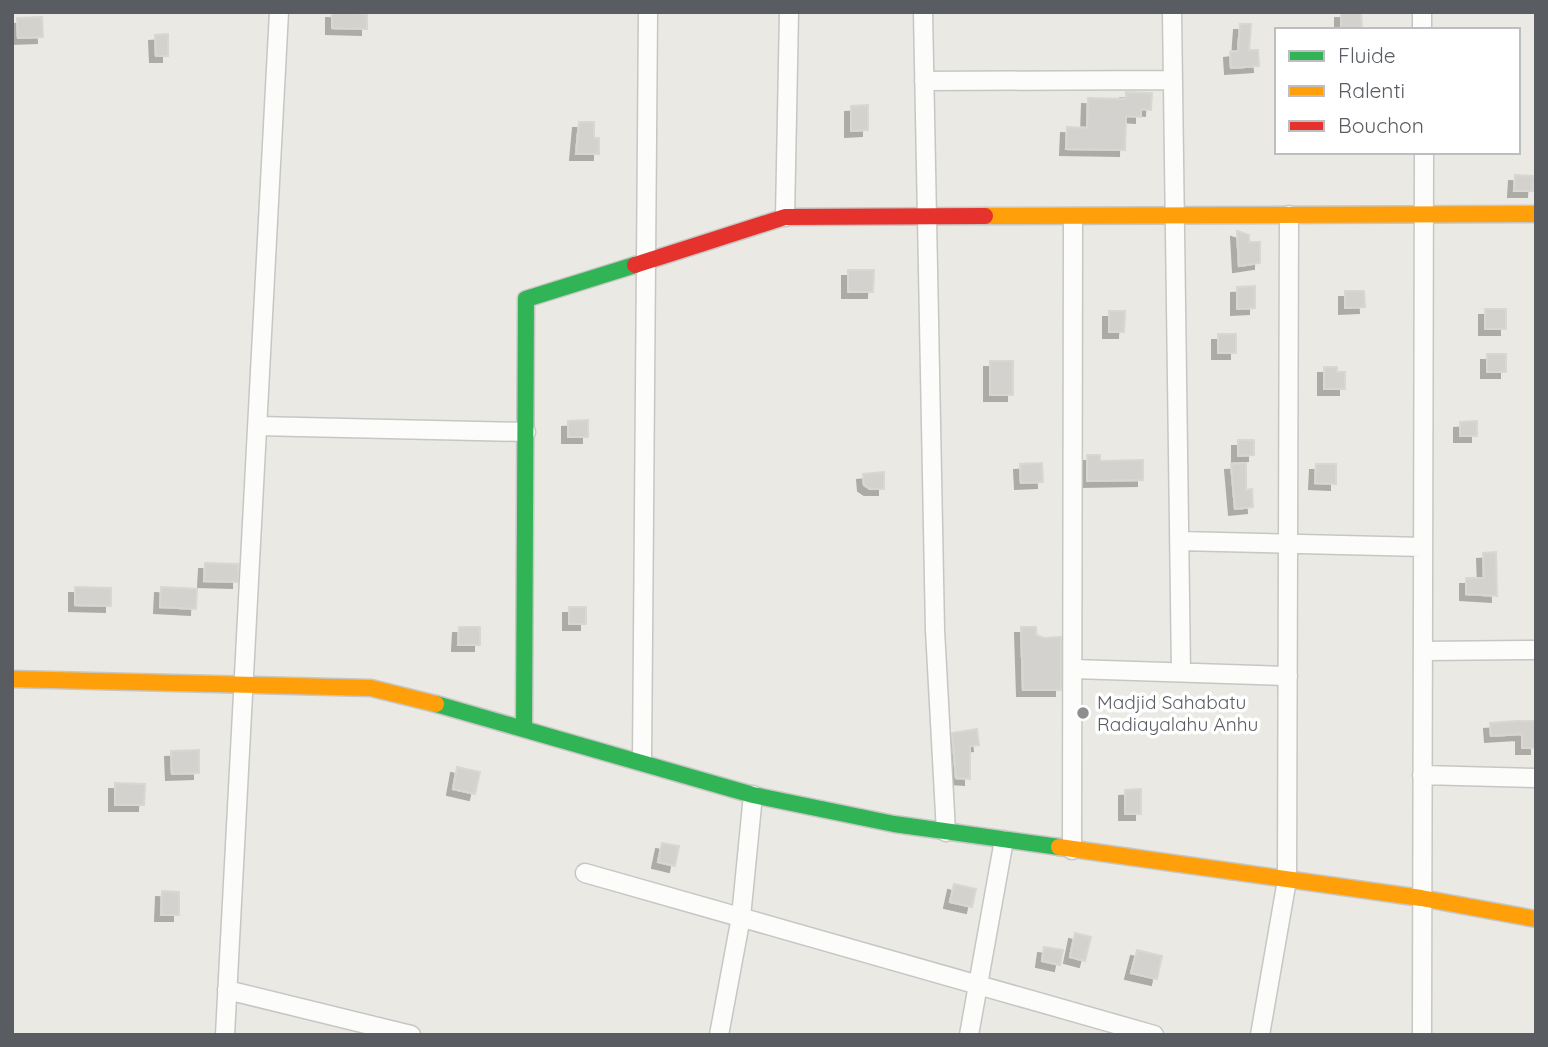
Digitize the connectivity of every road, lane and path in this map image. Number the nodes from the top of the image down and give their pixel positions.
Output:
1 (279, 12) edge
2 (648, 12) edge
3 (789, 12) edge
4 (923, 12) edge
5 (1172, 12) edge
6 (924, 80) junction
7 (1173, 80) junction
8 (1424, 154) edge
9 (1536, 214) edge
10 (1289, 215) junction
11 (1425, 215) junction
12 (1174, 216) junction
13 (785, 217) junction
14 (1073, 217) junction
15 (926, 218) junction
16 (646, 261) junction
17 (257, 426) junction
18 (526, 432) junction
19 (1179, 541) junction
20 (1288, 543) junction
21 (1423, 547) junction
22 (1536, 650) edge
23 (1423, 651) junction
24 (1074, 669) junction
25 (1181, 672) junction
26 (1287, 676) junction
27 (12, 679) edge
28 (243, 685) junction
29 (524, 728) junction
30 (642, 762) junction
31 (1422, 775) junction
32 (1536, 778) edge
33 (753, 795) junction
34 (946, 832) junction
35 (1004, 840) junction
36 (1072, 850) junction
37 (585, 873) dead end
38 (1287, 880) junction
39 (1421, 898) junction
40 (741, 917) junction
41 (1536, 919) edge
42 (978, 985) junction
43 (227, 990) junction
44 (225, 1035) edge
45 (411, 1035) edge
46 (719, 1035) edge
47 (969, 1035) edge
48 (1154, 1035) edge
49 (1260, 1035) edge
50 (1422, 1035) edge

1 - 17 street
2 - 16 street
3 - 13 street
4 - 6 street
5 - 7 street
6 - 7 street
6 - 15 street
7 - 12 street
8 - 11 street
9 - 11 street
10 - 11 street
10 - 12 street
10 - 20 street
11 - 21 street
12 - 14 street
12 - 19 street
13 - 15 street
13 - 16 street
14 - 15 street
14 - 24 street
15 - 34 street
16 - 18 street
16 - 30 street
17 - 18 street
17 - 28 street
18 - 29 street
19 - 20 street
19 - 25 street
20 - 21 street
20 - 26 street
21 - 23 street
22 - 23 street
23 - 31 street
24 - 25 street
24 - 36 street
25 - 26 street
26 - 38 street
27 - 28 street
28 - 29 street
28 - 43 street
29 - 30 street
30 - 33 street
31 - 32 street
31 - 39 street
33 - 34 street
33 - 40 street
34 - 35 street
35 - 36 street
35 - 42 street
36 - 38 street
37 - 40 street
38 - 39 street
38 - 49 street
39 - 41 street
39 - 50 street
40 - 42 street
40 - 46 street
42 - 47 street
42 - 48 street
43 - 44 street
43 - 45 street

